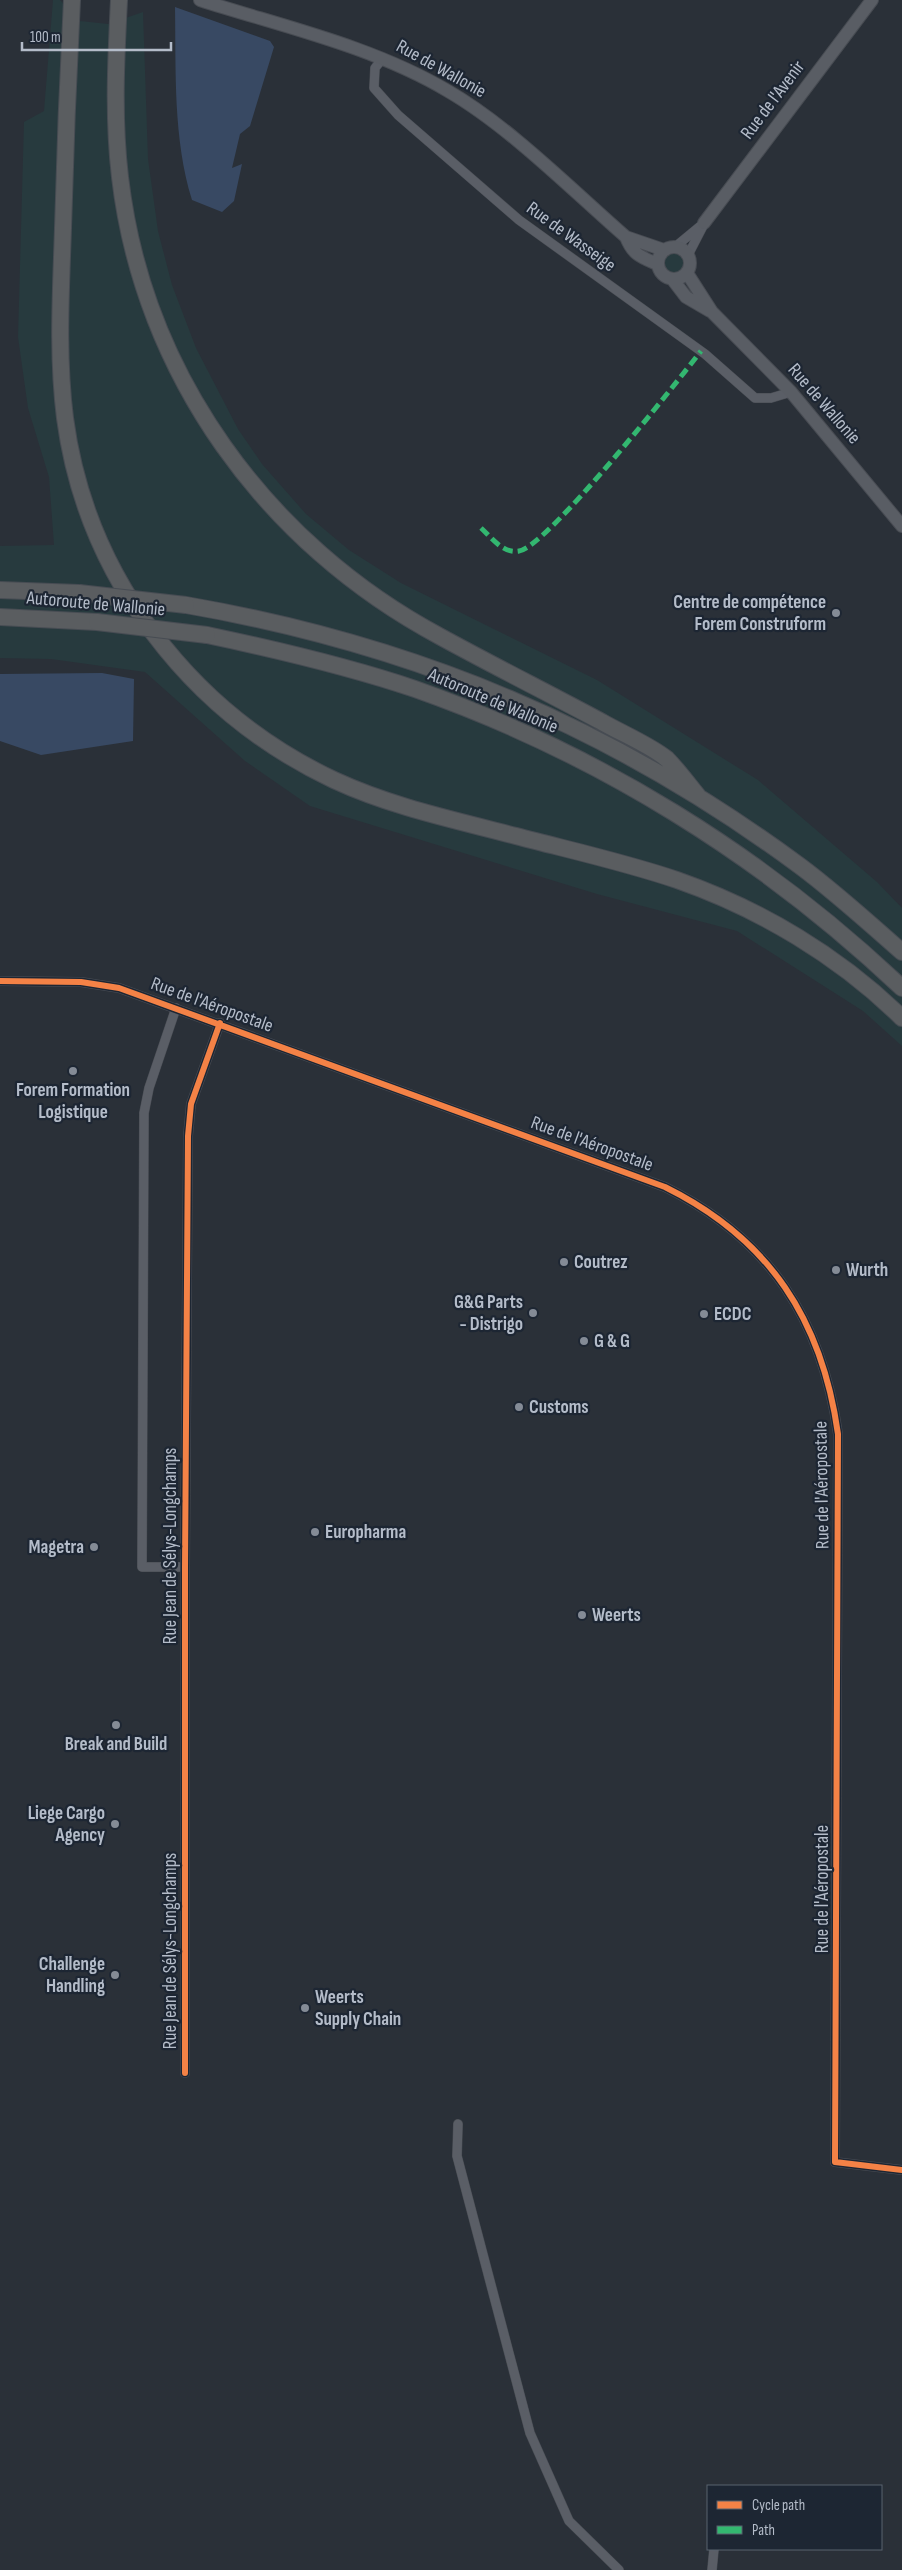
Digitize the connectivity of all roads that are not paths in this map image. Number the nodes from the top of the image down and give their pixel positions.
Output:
1 (72, 0) edge
2 (119, 0) edge
3 (200, 0) edge
4 (872, 0) edge
5 (383, 58) junction
6 (704, 223) junction
7 (626, 237) junction
8 (670, 248) junction
9 (688, 256) junction
10 (657, 264) junction
11 (687, 273) junction
12 (673, 280) junction
13 (712, 312) junction
14 (792, 392) junction
15 (902, 526) edge
16 (0, 590) edge
17 (0, 617) edge
18 (698, 796) junction
19 (902, 952) edge
20 (0, 981) edge
21 (902, 988) edge
22 (176, 1008) junction
23 (902, 1018) edge
24 (220, 1023) junction
25 (185, 1567) junction
26 (186, 2073) dead end
27 (458, 2124) dead end
28 (902, 2170) edge
29 (714, 2550) edge
30 (619, 2570) edge
31 (712, 2570) edge

1 - 23 highway
2 - 18 highway
3 - 5 street, Rue de Wallonie
4 - 6 street, Rue de l'Avenir
5 - 7 street, Rue de Wallonie
5 - 14 street, Rue de Wasseige
6 - 8 street, Rue de l'Avenir
6 - 9 street, Rue de l'Avenir
7 - 8 street, Rue de Wallonie
7 - 10 street, Rue de Wallonie
8 - 9 street, Rue de Wallonie
8 - 10 street
9 - 11 street
10 - 12 street, Rue de Wallonie
11 - 12 street
11 - 13 street, Rue de Wallonie
12 - 13 street, Rue de Wallonie
13 - 14 street, Rue de Wallonie
14 - 15 street, Rue de Wallonie
16 - 18 highway, Autoroute de Wallonie, bridge
17 - 21 highway, Autoroute de Wallonie, bridge
18 - 19 highway, Autoroute de Wallonie
20 - 22 street, Rue de l'Aéropostale
22 - 24 street, Rue de l'Aéropostale
22 - 25 street, Rue Jean de Sélys-Longchamps
24 - 25 street, Rue Jean de Sélys-Longchamps
24 - 28 street, Rue de l'Aéropostale
25 - 26 street, Rue Jean de Sélys-Longchamps
27 - 30 street
29 - 31 street

